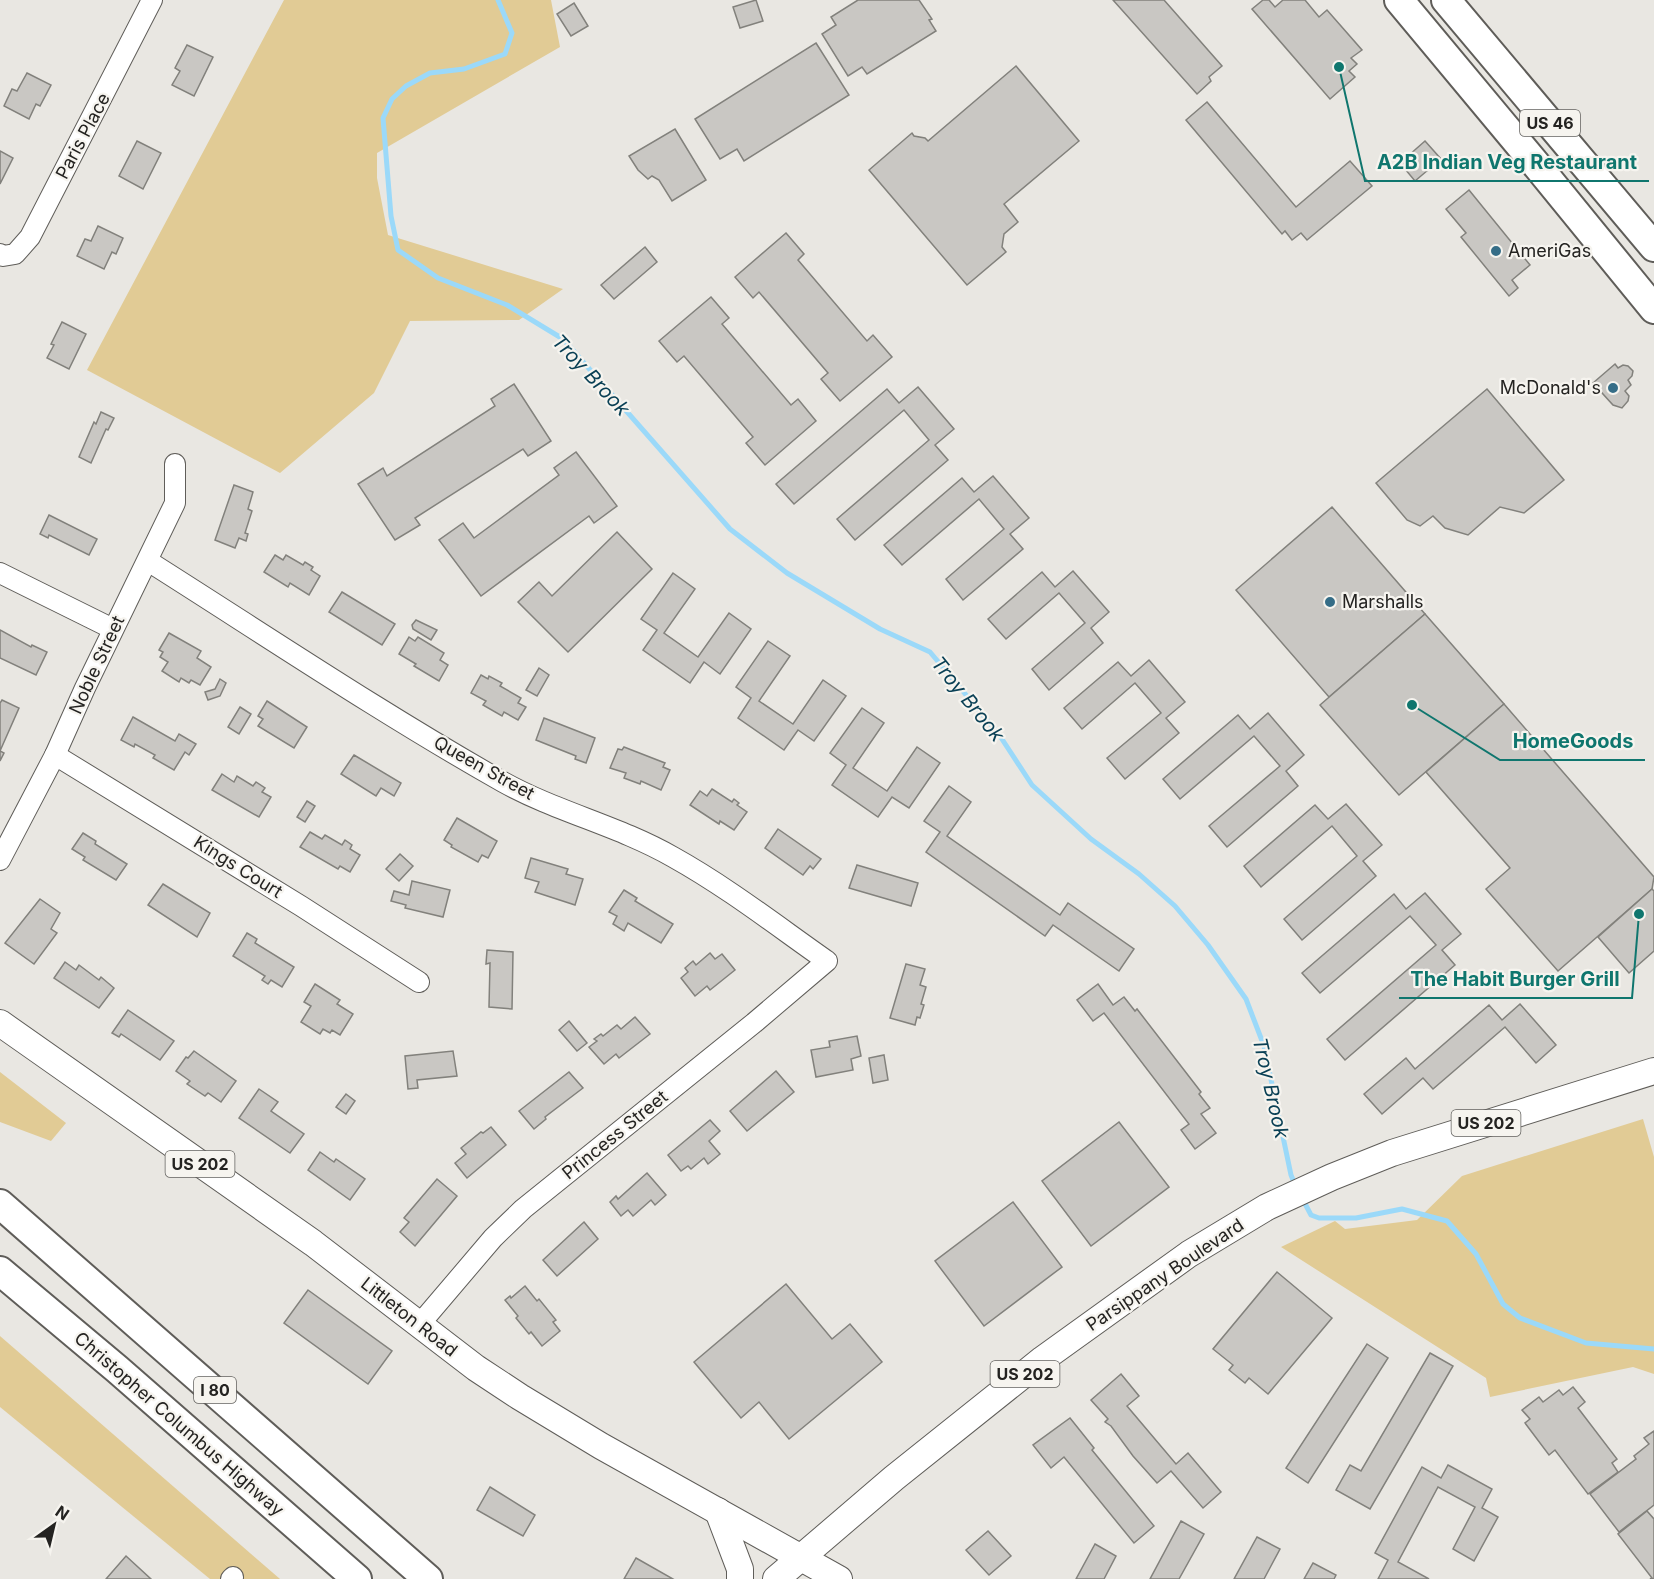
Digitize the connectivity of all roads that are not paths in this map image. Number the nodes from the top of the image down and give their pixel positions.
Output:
1 (152, 0) edge
2 (1399, 0) edge
3 (1446, 0) edge
4 (1654, 247) edge
5 (0, 254) edge
6 (1654, 309) edge
7 (175, 464) dead end
8 (148, 561) junction
9 (0, 573) edge
10 (113, 629) junction
11 (55, 755) junction
12 (0, 860) edge
13 (827, 961) joint
14 (419, 982) dead end
15 (0, 1023) edge
16 (1654, 1071) edge
17 (0, 1204) edge
18 (0, 1271) edge
19 (419, 1325) junction
20 (718, 1511) junction
21 (801, 1558) junction
22 (357, 1579) edge
23 (428, 1579) edge
24 (740, 1579) edge
25 (776, 1579) edge
26 (839, 1579) edge

1 - 5 street, Paris Place
2 - 6 highway, US 46
3 - 4 highway, US 46
7 - 8 street, Noble Street
8 - 10 street, Noble Street
8 - 13 street, Queen Street
9 - 10 street
10 - 11 street, Noble Street
11 - 12 street, Noble Street
11 - 14 street, Kings Court
13 - 19 street, Princess Street
15 - 19 main road, Littleton Road / US 202
16 - 21 main road, Parsippany Boulevard / US 202
17 - 23 highway, I 80
18 - 22 highway, Christopher Columbus Highway / I 80
19 - 20 main road, Littleton Road / US 202
20 - 21 main road, Littleton Road / US 202
20 - 24 main road
21 - 25 main road, Parsippany Boulevard
21 - 26 main road, Littleton Road

